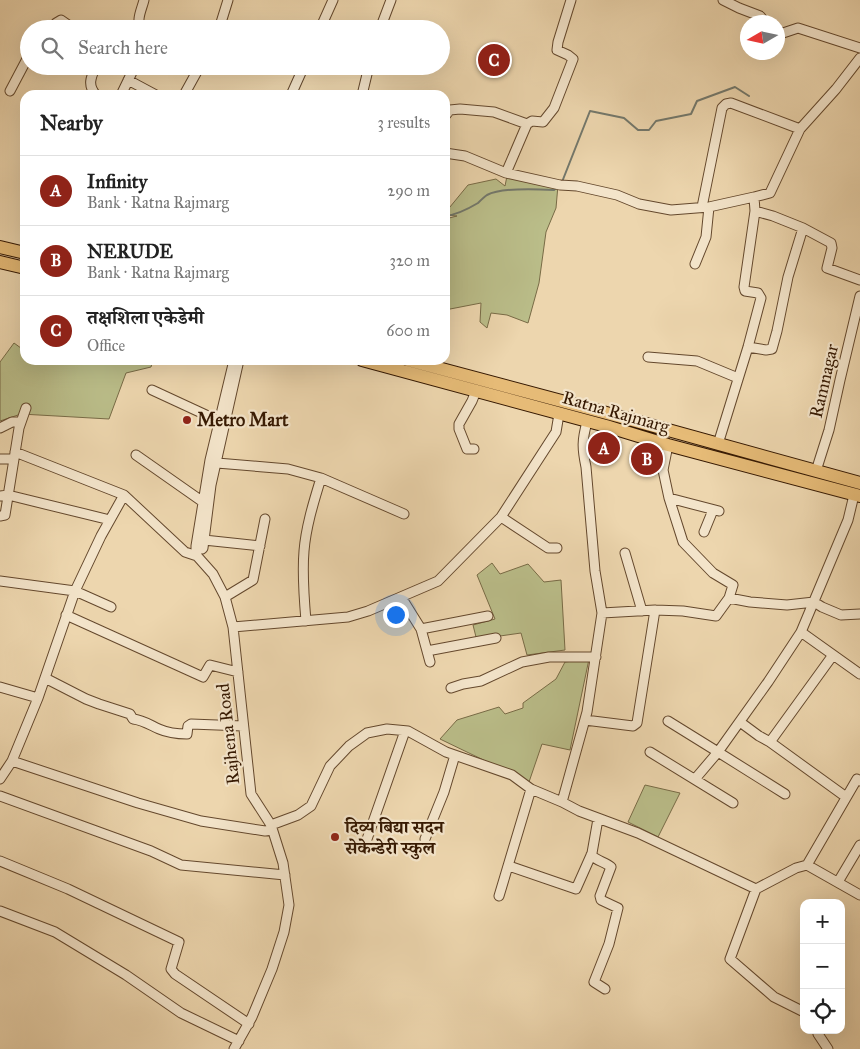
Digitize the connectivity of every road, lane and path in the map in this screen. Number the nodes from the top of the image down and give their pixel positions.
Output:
1 (144, 0) edge
2 (228, 0) edge
3 (332, 0) edge
4 (391, 0) edge
5 (571, 0) edge
6 (723, 0) edge
7 (757, 15) edge
8 (138, 20) edge
9 (222, 20) edge
10 (324, 20) edge
11 (383, 20) edge
12 (785, 32) edge
13 (860, 48) edge
14 (860, 58) edge
15 (20, 72) edge
16 (93, 75) edge
17 (130, 75) edge
18 (195, 75) edge
19 (300, 75) edge
20 (367, 75) edge
21 (128, 80) junction
22 (91, 90) edge
23 (123, 90) edge
24 (147, 90) edge
25 (187, 90) edge
26 (294, 90) edge
27 (363, 90) edge
28 (10, 91) dead end
29 (450, 110) edge
30 (527, 124) junction
31 (800, 129) junction
32 (450, 154) edge
33 (506, 173) junction
34 (754, 197) junction
35 (705, 207) junction
36 (755, 211) junction
37 (803, 228) junction
38 (0, 247) edge
39 (20, 252) edge
40 (0, 262) edge
41 (695, 264) dead end
42 (20, 267) edge
43 (860, 280) edge
44 (860, 296) edge
45 (748, 347) junction
46 (648, 357) dead end
47 (233, 365) edge
48 (238, 365) edge
49 (380, 365) edge
50 (426, 365) edge
51 (738, 378) junction
52 (152, 390) dead end
53 (476, 391) junction
54 (26, 408) dead end
55 (559, 414) junction
56 (222, 417) junction
57 (21, 422) junction
58 (587, 422) junction
59 (0, 428) edge
60 (718, 444) junction
61 (668, 445) junction
62 (474, 449) dead end
63 (14, 455) junction
64 (136, 455) dead end
65 (0, 459) edge
66 (217, 463) junction
67 (816, 471) junction
68 (321, 478) junction
69 (208, 484) junction
70 (858, 492) edge
71 (124, 495) junction
72 (4, 496) edge
73 (669, 498) junction
74 (203, 502) junction
75 (404, 514) dead end
76 (0, 516) edge
77 (501, 517) junction
78 (265, 519) dead end
79 (110, 520) junction
80 (704, 532) dead end
81 (260, 546) junction
82 (200, 548) junction
83 (557, 548) dead end
84 (624, 553) dead end
85 (0, 581) edge
86 (75, 591) junction
87 (225, 597) junction
88 (402, 597) junction
89 (729, 598) junction
90 (814, 602) junction
91 (111, 607) dead end
92 (655, 610) junction
93 (642, 611) junction
94 (602, 613) junction
95 (860, 614) edge
96 (66, 615) junction
97 (488, 616) dead end
98 (306, 621) junction
99 (233, 627) junction
100 (421, 629) junction
101 (801, 632) junction
102 (496, 638) dead end
103 (427, 651) junction
104 (833, 655) junction
105 (596, 657) junction
106 (430, 662) dead end
107 (238, 672) junction
108 (860, 674) edge
109 (45, 678) junction
110 (0, 687) edge
111 (451, 688) dead end
112 (38, 698) junction
113 (585, 720) junction
114 (668, 721) dead end
115 (740, 722) junction
116 (243, 726) junction
117 (405, 731) junction
118 (770, 742) junction
119 (650, 752) dead end
120 (718, 752) junction
121 (455, 756) junction
122 (12, 761) junction
123 (0, 779) edge
124 (695, 779) junction
125 (860, 780) edge
126 (531, 789) junction
127 (785, 794) dead end
128 (0, 796) edge
129 (846, 797) junction
130 (562, 802) junction
131 (733, 803) dead end
132 (598, 818) junction
133 (272, 827) junction
134 (426, 839) dead end
135 (366, 842) dead end
136 (860, 845) edge
137 (591, 855) junction
138 (0, 861) edge
139 (806, 865) junction
140 (509, 866) junction
141 (285, 875) junction
142 (838, 882) junction
143 (756, 889) junction
144 (860, 895) edge
145 (499, 896) dead end
146 (0, 911) edge
147 (605, 989) dead end
148 (800, 1010) edge
149 (249, 1024) junction
150 (818, 1034) edge
151 (239, 1040) junction
152 (234, 1049) edge
153 (828, 1049) edge

1 - 8 street
2 - 9 street
3 - 10 street
4 - 11 street
5 - 30 street
6 - 7 street
12 - 13 street
14 - 31 street
15 - 28 street
16 - 22 street
17 - 21 street
18 - 25 street
19 - 26 street
20 - 27 street
21 - 23 street
21 - 24 street
29 - 30 street
30 - 33 street
31 - 34 street
31 - 35 street
32 - 33 street
33 - 35 street
34 - 35 street
34 - 36 street
35 - 41 street
36 - 37 street
36 - 45 street
37 - 43 street
37 - 45 street
38 - 39 highway
40 - 42 highway
44 - 67 street, Ramnagar
45 - 51 street
46 - 51 street
47 - 56 street
48 - 56 street
49 - 53 highway, Ratna Rajmarg
50 - 60 highway, Ratna Rajmarg
51 - 60 street
52 - 56 street
53 - 55 highway, Ratna Rajmarg
53 - 62 street
54 - 57 street
55 - 58 highway, Ratna Rajmarg
55 - 77 street
56 - 66 street
56 - 69 street
57 - 59 street
57 - 63 street
58 - 61 highway, Ratna Rajmarg
58 - 94 street
60 - 67 highway, Ratna Rajmarg
61 - 70 highway, Ratna Rajmarg
61 - 73 street
63 - 65 street
63 - 71 street
63 - 72 street
64 - 74 street
66 - 68 street
66 - 69 street
67 - 70 highway, Ratna Rajmarg
68 - 75 street
68 - 98 street
69 - 74 street
69 - 82 street
70 - 90 street
71 - 79 street
71 - 82 street
72 - 76 street
72 - 79 street
73 - 80 street
73 - 89 street
74 - 82 street
77 - 83 street
77 - 88 street
78 - 81 street
79 - 86 street
81 - 82 street
81 - 87 street
82 - 87 street, Rajhena Road
84 - 93 street
85 - 86 street
86 - 91 street
86 - 96 street
87 - 99 street, Rajhena Road
88 - 98 street
88 - 100 street
89 - 90 street
89 - 92 street
90 - 95 street
90 - 101 street
92 - 93 street
92 - 113 street
93 - 94 street
94 - 105 street
96 - 107 street
96 - 109 street
97 - 100 street
98 - 99 street
99 - 107 street, Rajhena Road
100 - 103 street
101 - 104 street
101 - 115 street
102 - 103 street
103 - 106 street
104 - 108 street
104 - 118 street
105 - 111 street
105 - 113 street
107 - 116 street, Rajhena Road
109 - 112 street
109 - 116 street
110 - 112 street
112 - 122 street
113 - 130 street
114 - 120 street
115 - 118 street
115 - 120 street
116 - 133 street, Rajhena Road
117 - 121 street
117 - 133 street
117 - 135 street
118 - 129 street
119 - 124 street
120 - 124 street
120 - 127 street
121 - 126 street
121 - 134 street
122 - 123 street
122 - 133 street
124 - 131 street
125 - 129 street
126 - 130 street
126 - 140 street
128 - 141 street
129 - 139 street
130 - 132 street
132 - 137 street
132 - 143 street
133 - 141 street, Rajhena Road
136 - 142 street
137 - 140 street
137 - 147 street
138 - 149 street
139 - 142 street
139 - 143 street
140 - 145 street
141 - 149 street, Rajhena Road
142 - 144 street
143 - 148 street
146 - 151 street
149 - 151 street, Rajhena Road
150 - 153 street
151 - 152 street, Rajhena Road

